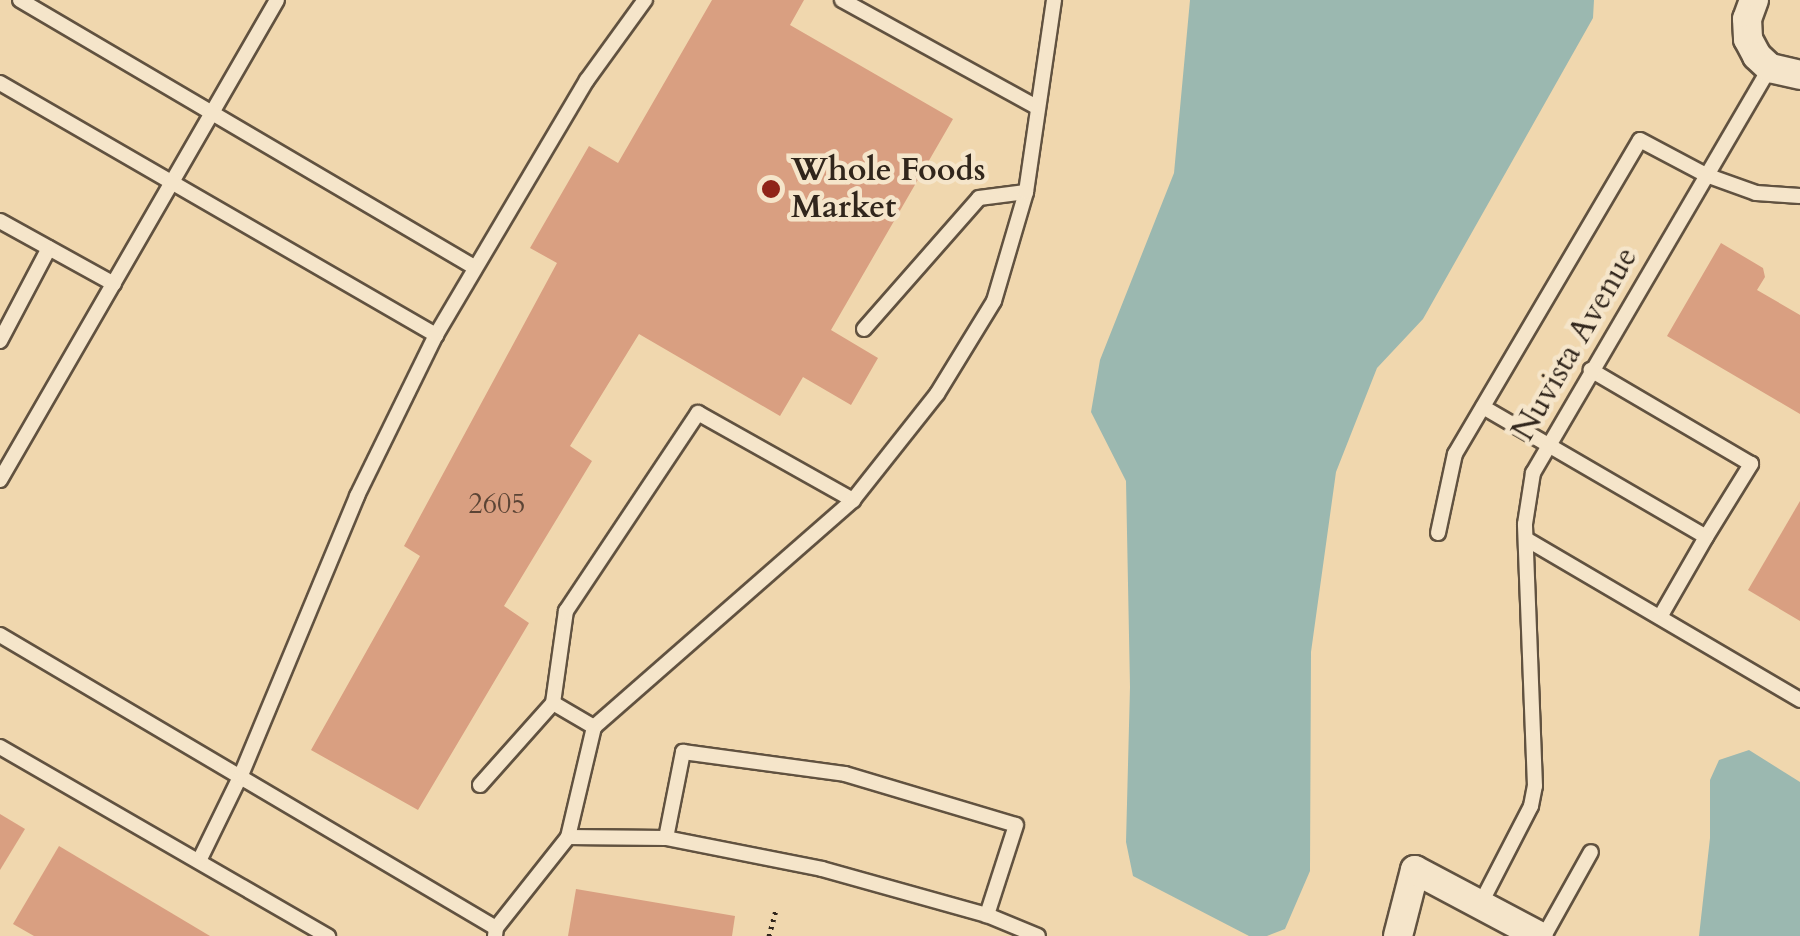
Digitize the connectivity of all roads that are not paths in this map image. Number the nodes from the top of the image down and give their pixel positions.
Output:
1 (20, 0) edge
2 (277, 0) edge
3 (644, 0) edge
4 (842, 0) edge
5 (1054, 0) edge
6 (1754, 0) edge
7 (1770, 68) junction
8 (1800, 75) edge
9 (0, 83) edge
10 (1038, 108) junction
11 (214, 112) junction
12 (1706, 175) junction
13 (174, 180) junction
14 (1026, 192) junction
15 (1800, 196) edge
16 (0, 220) edge
17 (49, 248) junction
18 (474, 267) junction
19 (114, 284) junction
20 (864, 329) dead end
21 (436, 334) junction
22 (0, 340) edge
23 (1590, 370) junction
24 (1484, 407) junction
25 (1548, 445) junction
26 (0, 480) edge
27 (853, 500) junction
28 (1438, 533) dead end
29 (1706, 537) junction
30 (1526, 539) junction
31 (1660, 617) junction
32 (0, 635) edge
33 (1800, 700) edge
34 (553, 703) junction
35 (594, 727) junction
36 (0, 747) edge
37 (241, 775) junction
38 (480, 785) dead end
39 (568, 838) junction
40 (666, 838) junction
41 (1591, 852) dead end
42 (199, 862) junction
43 (1480, 903) junction
44 (987, 915) junction
45 (495, 932) edge
46 (328, 936) edge
47 (1038, 936) edge
48 (1398, 936) edge
49 (1542, 936) edge

1 - 11 lane
2 - 11 lane
3 - 18 lane
4 - 10 lane
5 - 10 lane
6 - 7 street
7 - 8 street
7 - 12 lane, Nuvista Avenue
9 - 13 lane
10 - 14 lane
11 - 13 lane
11 - 18 lane
12 - 15 lane
12 - 23 lane, Nuvista Avenue
12 - 24 lane
13 - 19 lane
13 - 21 lane
14 - 20 lane
14 - 27 lane
16 - 17 lane
17 - 19 lane
17 - 22 lane
18 - 21 lane
19 - 26 lane
21 - 37 lane
23 - 25 lane, Nuvista Avenue
23 - 29 lane
24 - 25 lane
24 - 28 lane
25 - 29 lane
25 - 30 lane, Nuvista Avenue
27 - 34 lane
27 - 35 lane
29 - 31 lane
30 - 31 lane
30 - 43 lane, Nuvista Avenue
31 - 33 lane
32 - 37 lane
34 - 35 lane
34 - 38 lane
35 - 39 lane
36 - 42 lane
37 - 42 lane
37 - 45 lane
39 - 40 lane
39 - 45 lane
40 - 44 lane
40 - 44 lane
41 - 49 lane
42 - 46 lane
43 - 48 street
43 - 49 street
44 - 47 lane

